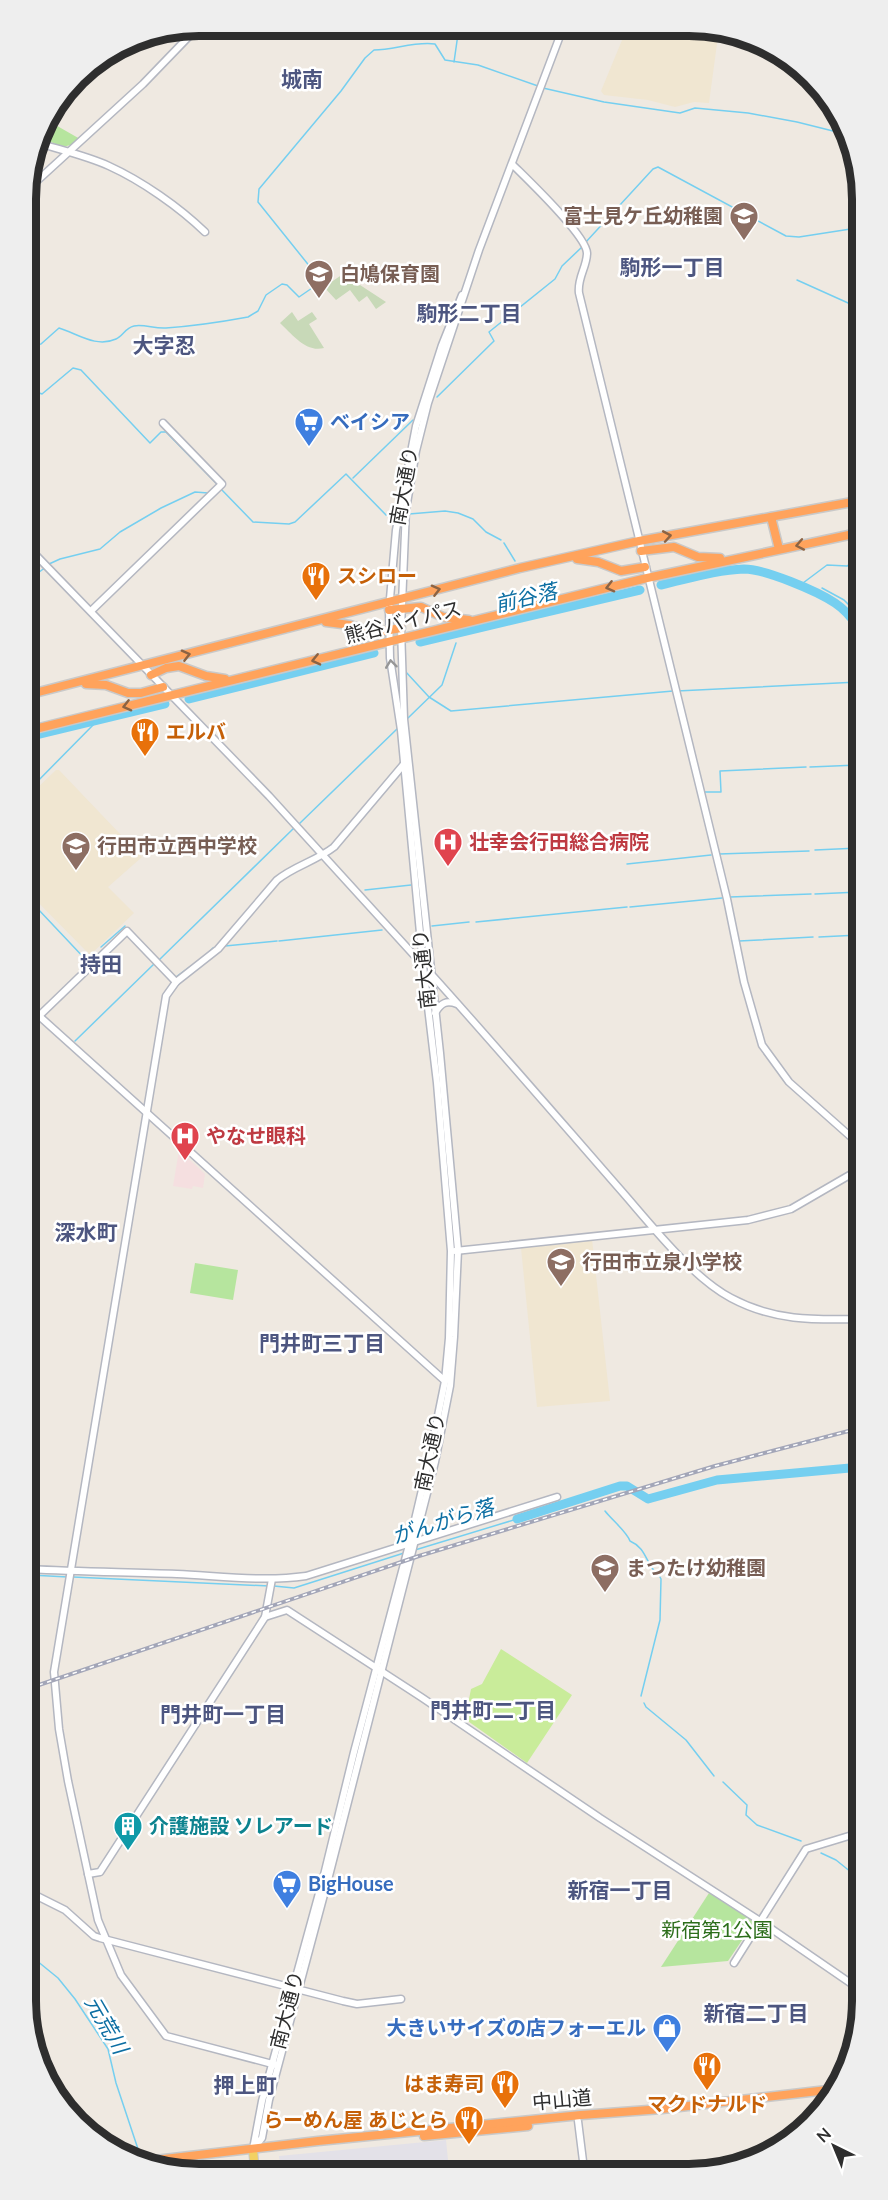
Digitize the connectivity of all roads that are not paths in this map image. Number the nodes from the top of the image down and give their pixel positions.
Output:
1 (189, 36) edge
2 (560, 36) edge
3 (46, 145) edge
4 (69, 153) junction
5 (513, 165) junction
6 (37, 182) edge
7 (205, 232) dead end
8 (163, 423) dead end
9 (852, 502) edge
10 (402, 516) junction
11 (771, 517) junction
12 (852, 534) edge
13 (639, 541) junction
14 (778, 549) junction
15 (641, 551) junction
16 (36, 555) edge
17 (742, 557) junction
18 (549, 562) junction
19 (645, 567) junction
20 (647, 578) junction
21 (401, 599) junction
22 (389, 606) junction
23 (401, 609) junction
24 (91, 611) junction
25 (319, 621) junction
26 (475, 621) junction
27 (401, 628) junction
28 (389, 630) junction
29 (401, 640) junction
30 (390, 643) junction
31 (143, 666) junction
32 (151, 675) junction
33 (232, 679) junction
34 (80, 682) junction
35 (164, 687) junction
36 (36, 693) edge
37 (171, 695) junction
38 (402, 724) junction
39 (36, 729) edge
40 (404, 764) junction
41 (324, 855) junction
42 (423, 965) junction
43 (430, 973) junction
44 (176, 982) junction
45 (458, 1004) junction
46 (36, 1013) edge
47 (435, 1013) junction
48 (39, 1016) junction
49 (146, 1112) junction
50 (852, 1138) edge
51 (852, 1174) edge
52 (656, 1230) junction
53 (454, 1251) junction
54 (852, 1319) edge
55 (445, 1382) junction
56 (557, 1497) dead end
57 (410, 1549) junction
58 (36, 1569) edge
59 (70, 1571) junction
60 (272, 1579) junction
61 (265, 1617) junction
62 (379, 1670) junction
63 (852, 1835) edge
64 (88, 1874) junction
65 (36, 1896) edge
66 (760, 1921) junction
67 (105, 1939) junction
68 (734, 1963) dead end
69 (852, 1983) edge
70 (295, 1987) junction
71 (401, 1999) dead end
72 (276, 2065) junction
73 (824, 2090) edge
74 (820, 2096) edge
75 (578, 2121) junction
76 (292, 2145) junction
77 (253, 2150) junction
78 (162, 2159) edge
79 (254, 2164) edge
80 (583, 2164) edge

1 - 4 street
2 - 5 street, 南大通り
3 - 4 street
4 - 6 street
4 - 7 street
5 - 10 street, 南大通り
5 - 13 street
8 - 24 street
9 - 11 highway, 熊谷バイパス
10 - 21 street, 南大通り
10 - 22 street, 南大通り
13 -> 11 highway, 熊谷バイパス
11 - 14 highway
12 -> 14 highway, 熊谷バイパス
13 - 15 street
13 - 18 highway, 熊谷バイパス
14 - 17 highway, 熊谷バイパス
15 - 17 highway
15 - 19 street
16 - 24 street
17 - 20 highway, 熊谷バイパス
18 - 19 highway
21 -> 18 highway, 熊谷バイパス
19 - 20 street
20 -> 26 highway, 熊谷バイパス
20 - 50 street
21 - 22 highway, 熊谷バイパス
21 - 23 street, 南大通り
22 - 23 highway
22 - 25 highway, 熊谷バイパス
22 - 28 street, 南大通り
23 - 26 highway
23 - 27 street, 南大通り
24 - 31 street
25 - 28 highway
31 -> 25 highway, 熊谷バイパス
26 - 29 highway, 熊谷バイパス
27 - 28 highway
27 - 29 street, 南大通り
28 - 30 street, 南大通り
29 - 30 highway, 熊谷バイパス
29 - 38 street, 南大通り
30 -> 33 highway, 熊谷バイパス
38 -> 30 street, 南大通り
31 - 32 street
31 - 34 highway, 熊谷バイパス
32 - 33 highway
32 - 35 street
33 - 37 highway, 熊谷バイパス
34 - 35 highway
34 - 36 highway, 熊谷バイパス
35 - 37 street
37 -> 39 highway, 熊谷バイパス
37 - 41 street
38 - 40 street, 南大通り
38 - 43 street, 南大通り
40 - 41 street
40 - 42 street, 南大通り
41 - 42 street
41 - 44 street
42 - 43 street
42 - 53 street, 南大通り
43 - 45 street
43 - 47 street, 南大通り
44 - 48 street
44 - 49 street
45 - 47 street
45 - 52 street
46 - 48 street
47 - 53 street, 南大通り
48 - 49 street
49 - 55 street
49 - 59 street
51 - 52 street
52 - 53 street
52 - 54 street
53 - 55 street, 南大通り
53 - 57 street, 南大通り
55 - 57 street, 南大通り
56 - 57 street
57 - 60 street
57 - 62 street, 南大通り
58 - 59 street
59 - 60 street
59 - 64 street
60 - 61 street
61 - 62 street
61 - 64 street
62 - 66 street
62 - 70 street, 南大通り
63 - 66 street
64 - 67 street
65 - 67 street
66 - 68 street
66 - 69 street
67 - 70 street
67 - 72 street
70 - 71 street
70 - 72 street, 南大通り
72 - 77 street, 南大通り
73 - 76 highway, 中山道
74 - 75 highway, 中山道
75 - 76 highway, 中山道
75 - 80 street
76 - 77 highway, 中山道
77 - 78 highway, 中山道
77 - 79 main road

